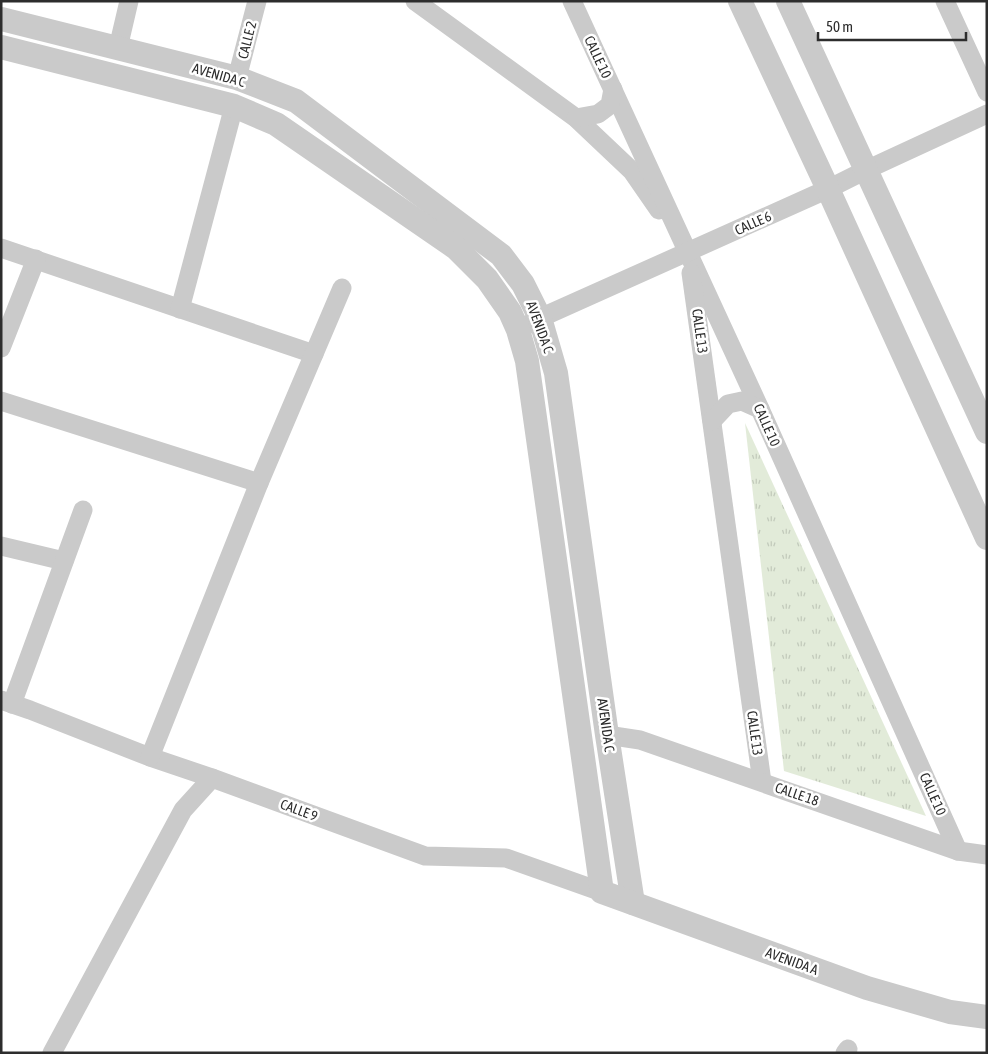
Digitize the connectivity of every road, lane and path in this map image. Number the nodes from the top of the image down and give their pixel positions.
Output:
1 (130, 1) edge
2 (257, 1) edge
3 (415, 1) edge
4 (572, 1) edge
5 (740, 1) edge
6 (788, 1) edge
7 (945, 1) edge
8 (1, 18) edge
9 (1, 47) edge
10 (118, 48) junction
11 (237, 78) junction
12 (613, 89) junction
13 (987, 92) edge
14 (234, 106) junction
15 (987, 114) edge
16 (576, 118) junction
17 (866, 170) junction
18 (828, 189) junction
19 (1, 248) edge
20 (688, 252) junction
21 (36, 259) junction
22 (342, 288) dead end
23 (180, 309) junction
24 (540, 318) junction
25 (518, 330) junction
26 (1, 348) edge
27 (314, 354) junction
28 (1, 401) edge
29 (760, 409) junction
30 (712, 421) junction
31 (987, 432) edge
32 (259, 483) junction
33 (83, 510) dead end
34 (987, 538) edge
35 (1, 546) edge
36 (64, 561) junction
37 (6, 702) edge
38 (607, 735) junction
39 (150, 757) junction
40 (212, 778) junction
41 (762, 782) junction
42 (958, 850) junction
43 (987, 855) edge
44 (602, 892) junction
45 (633, 903) junction
46 (987, 1017) edge
47 (52, 1053) edge

1 - 10 street
2 - 11 street, CALLE 2
3 - 16 street, CALLE 13
4 - 12 street, CALLE 10
5 - 18 street
6 - 17 street
7 - 13 street
8 - 10 street, AVENIDA C
9 - 14 street, AVENIDA C
10 - 11 street, AVENIDA C
11 - 24 street, AVENIDA C
12 - 16 street
12 - 20 street, CALLE 10
14 - 23 street
14 - 25 street, AVENIDA C
15 - 17 street, CALLE 6
16 - 20 street, CALLE 13
17 - 18 street, CALLE 6
17 - 31 street
18 - 20 street, CALLE 6
18 - 34 street
19 - 21 street
20 - 24 street, CALLE 6
20 - 29 street, CALLE 10
20 - 30 street, CALLE 13
21 - 23 street
21 - 26 street
22 - 27 street
23 - 27 street
24 - 25 street, CALLE 6
24 - 38 street, AVENIDA C
25 - 44 street, AVENIDA C
27 - 32 street
28 - 32 street
29 - 30 street
29 - 42 street, CALLE 10
30 - 41 street, CALLE 13
32 - 39 street
33 - 36 street
35 - 36 street
36 - 37 street
37 - 39 street, CALLE 9
38 - 41 street, CALLE 18
38 - 45 street, AVENIDA C
39 - 40 street, CALLE 9
40 - 44 street, CALLE 9
40 - 47 street
41 - 42 street, CALLE 18
42 - 43 street, CALLE 18
44 - 45 street, AVENIDA A
45 - 46 street, AVENIDA A

